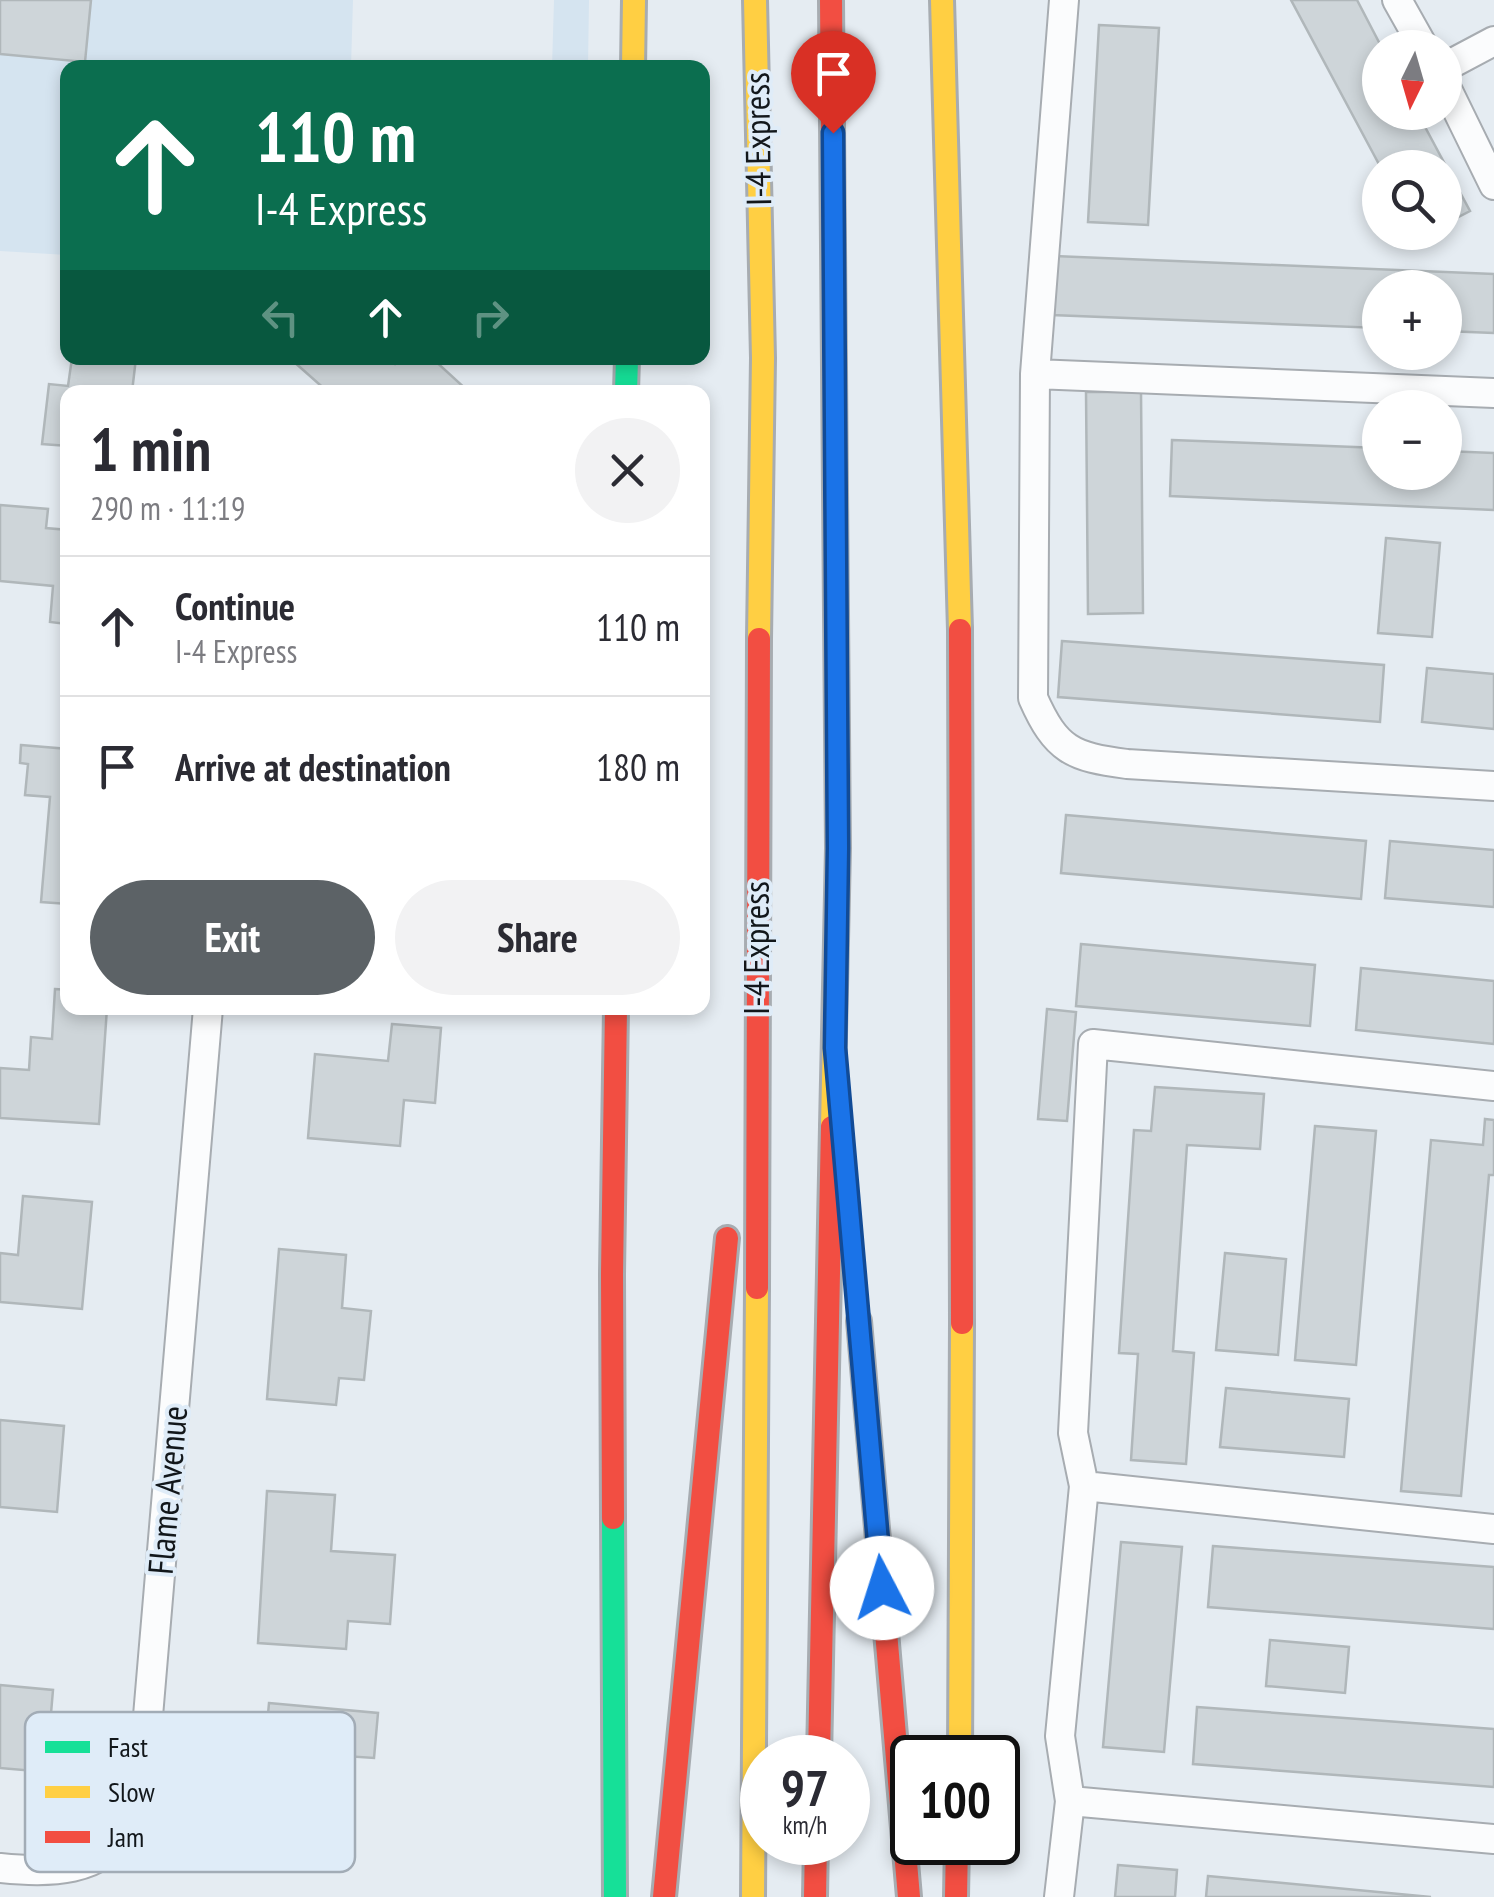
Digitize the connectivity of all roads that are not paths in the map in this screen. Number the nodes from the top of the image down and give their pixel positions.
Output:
1 (634, 0) edge
2 (755, 0) edge
3 (831, 0) edge
4 (942, 0) edge
5 (1064, 0) edge
6 (1397, 0) edge
7 (1414, 30) edge
8 (1494, 41) edge
9 (1462, 58) edge
10 (632, 60) edge
11 (1462, 120) edge
12 (1494, 185) edge
13 (1035, 374) junction
14 (1494, 394) edge
15 (1494, 786) edge
16 (756, 932) junction
17 (207, 1015) edge
18 (616, 1015) edge
19 (835, 1048) junction
20 (1494, 1086) edge
21 (734, 1164) dead end
22 (728, 1222) dead end
23 (852, 1246) dead end
24 (857, 1305) dead end
25 (1084, 1486) junction
26 (1494, 1529) edge
27 (148, 1712) edge
28 (820, 1735) edge
29 (960, 1735) edge
30 (1070, 1801) junction
31 (1494, 1839) edge
32 (816, 1865) edge
33 (957, 1865) edge
34 (0, 1868) edge
35 (25, 1869) edge
36 (614, 1897) edge
37 (664, 1897) edge
38 (754, 1897) edge
39 (815, 1897) edge
40 (910, 1897) edge
41 (956, 1897) edge
42 (1059, 1897) edge

1 - 10 highway
2 - 16 highway, I-4 Express
3 - 19 highway
4 - 29 highway
5 - 13 street
6 - 7 street
8 - 9 street
11 - 12 street
13 - 14 street
13 - 15 street
16 - 21 highway
16 - 38 highway, I-4 Express
17 - 27 street, Flame Avenue
18 - 36 highway
19 - 23 highway
19 - 28 highway
20 - 25 street
22 - 37 highway
24 - 40 highway
25 - 26 street
25 - 30 street
30 - 31 street
30 - 42 street
32 - 39 highway
33 - 41 highway
34 - 35 street, Flame Avenue

